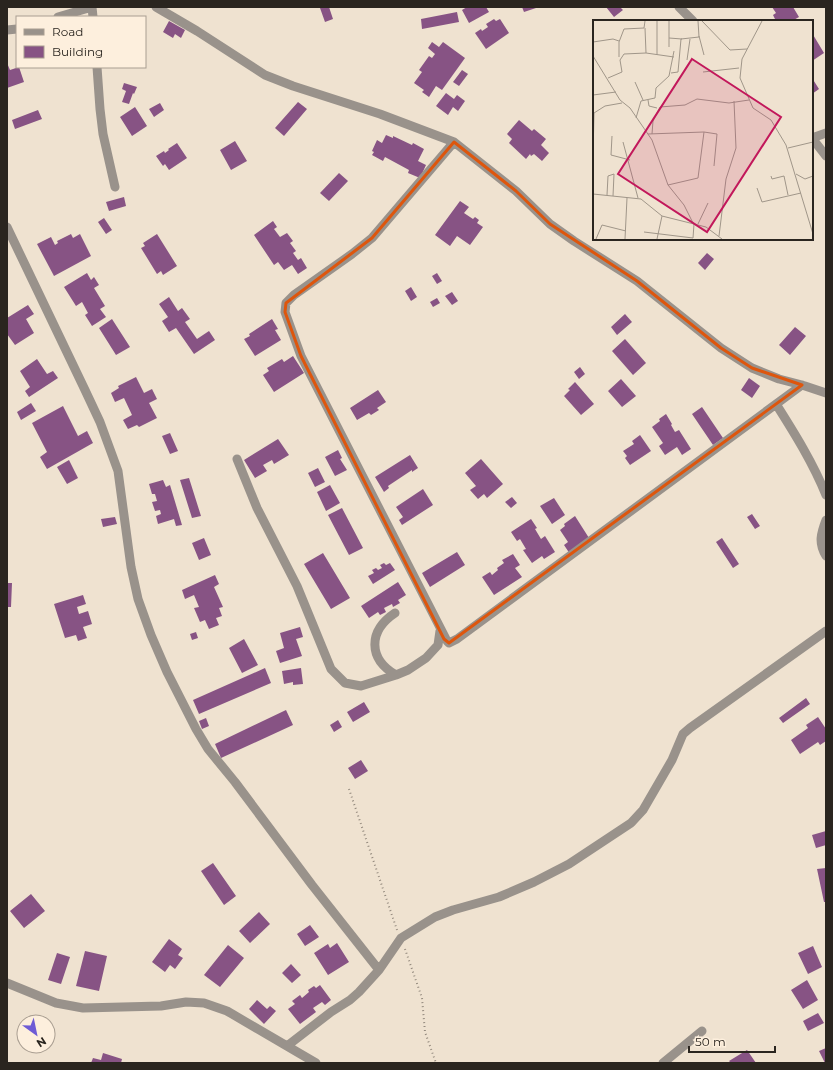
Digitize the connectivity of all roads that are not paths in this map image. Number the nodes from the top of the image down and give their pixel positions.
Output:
1 (156, 7) edge
2 (679, 7) edge
3 (61, 16) edge
4 (93, 16) edge
5 (692, 20) edge
6 (97, 68) edge
7 (826, 133) edge
8 (813, 138) edge
9 (813, 139) edge
10 (454, 142) junction
11 (826, 156) edge
12 (115, 188) dead end
13 (7, 228) edge
14 (802, 385) junction
15 (826, 393) edge
16 (776, 404) junction
17 (236, 459) dead end
18 (826, 495) edge
19 (826, 520) edge
20 (826, 556) edge
21 (395, 614) dead end
22 (440, 631) junction
23 (826, 631) edge
24 (396, 675) junction
25 (379, 970) junction
26 (7, 983) edge
27 (702, 1030) dead end
28 (287, 1046) junction
29 (316, 1063) edge
30 (663, 1063) edge

1 - 10 street
2 - 5 street
3 - 4 street
6 - 12 street
7 - 8 street
9 - 11 street
10 - 14 street
10 - 22 street
13 - 25 street
14 - 15 street
14 - 16 street
16 - 18 street
16 - 22 street
17 - 24 street
19 - 20 street
21 - 24 street
22 - 24 street
23 - 25 street
25 - 28 street
26 - 28 street
27 - 30 street
28 - 29 street

